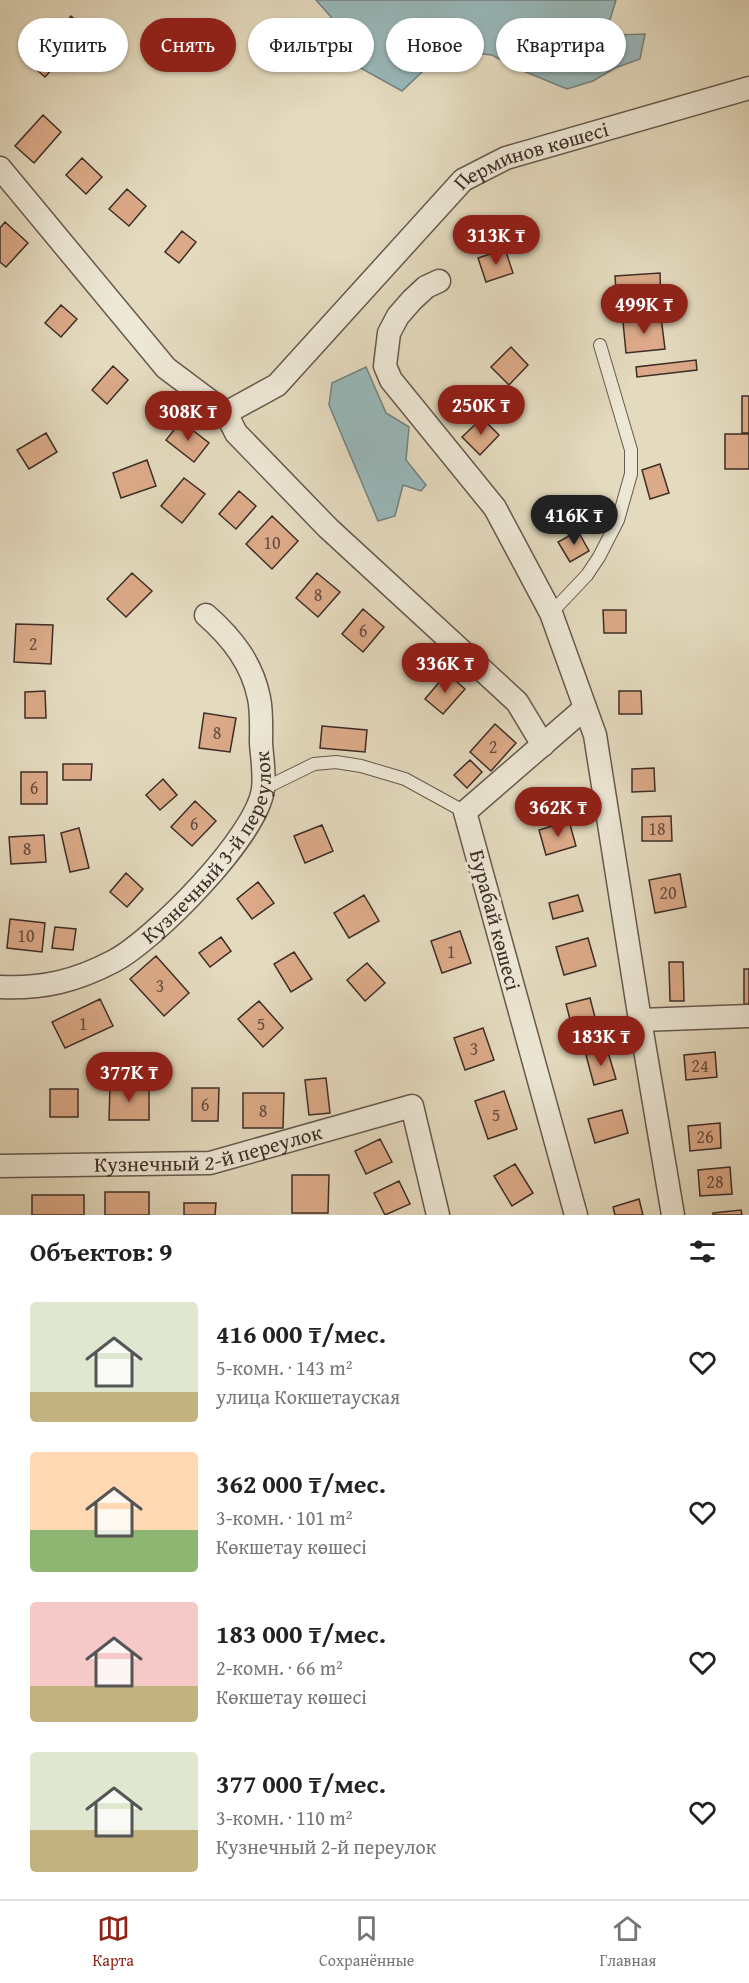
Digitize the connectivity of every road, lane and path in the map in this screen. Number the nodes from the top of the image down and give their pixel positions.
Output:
1 (749, 88) edge
2 (0, 168) edge
3 (439, 281) dead end
4 (600, 345) dead end
5 (226, 413) junction
6 (551, 613) junction
7 (206, 615) dead end
8 (585, 708) junction
9 (543, 745) junction
10 (263, 789) junction
11 (465, 812) junction
12 (0, 987) edge
13 (749, 1016) edge
14 (640, 1020) junction
15 (0, 1166) edge
16 (438, 1215) edge
17 (576, 1215) edge
18 (673, 1215) edge

1 - 5 street, Перминов көшесі
2 - 5 street
3 - 6 street
4 - 6 lane
5 - 9 street
6 - 8 street
7 - 10 street, Кузнечный 3-й переулок
8 - 9 street
8 - 14 street
9 - 11 street
10 - 11 lane
10 - 12 street, Кузнечный 3-й переулок
11 - 17 street, Бурабай көшесі
13 - 14 street
14 - 18 street
15 - 16 street, Кузнечный 2-й переулок

